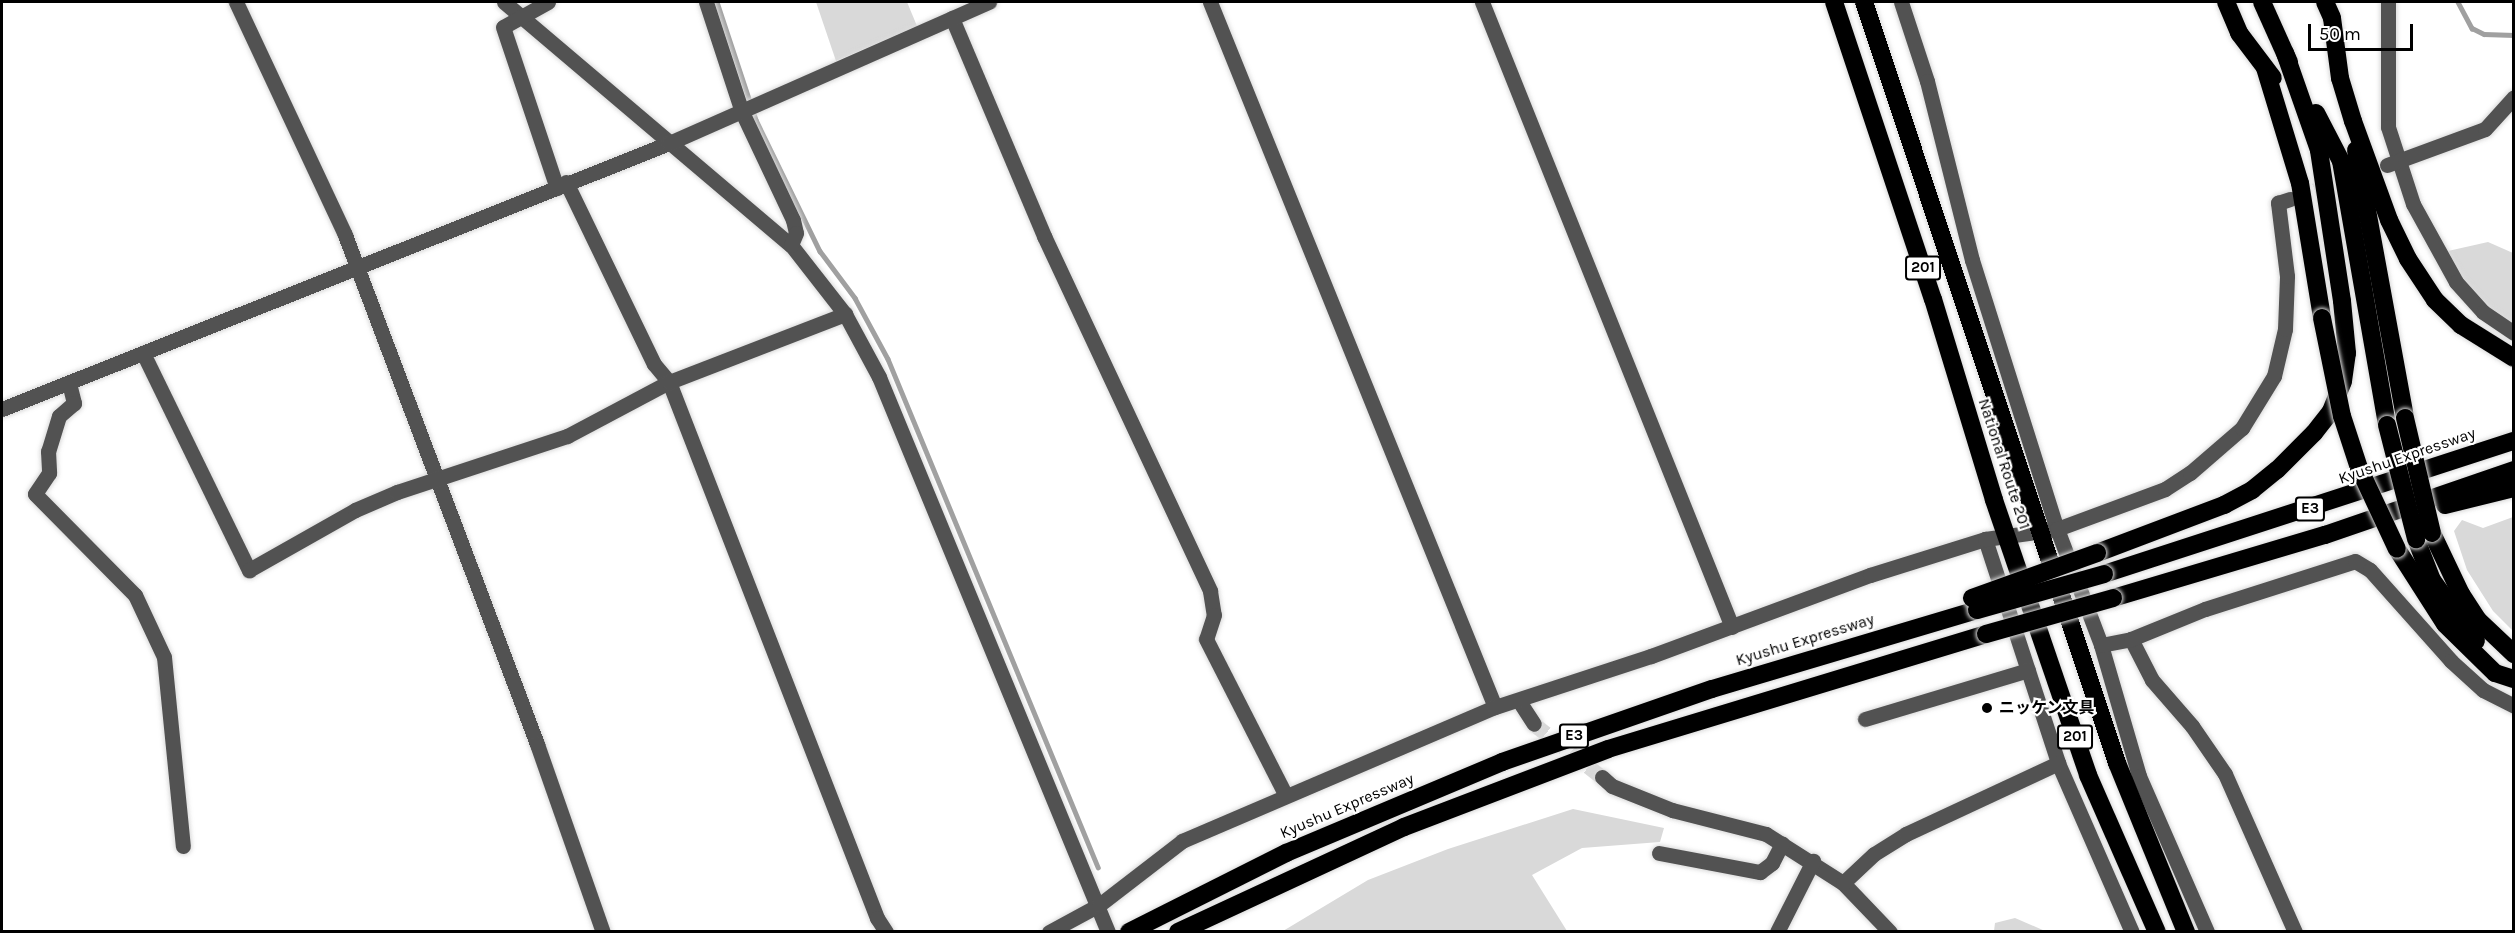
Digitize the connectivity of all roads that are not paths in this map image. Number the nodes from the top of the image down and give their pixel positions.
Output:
1 (236, 2) edge
2 (504, 2) edge
3 (548, 2) edge
4 (707, 2) edge
5 (989, 2) edge
6 (1210, 2) edge
7 (1482, 2) edge
8 (1864, 2) edge
9 (1901, 2) edge
10 (2226, 2) edge
11 (2262, 2) edge
12 (2325, 2) edge
13 (2388, 2) edge
14 (1834, 4) edge
15 (959, 10) edge
16 (518, 15) junction
17 (2285, 52) junction
18 (2265, 68) junction
19 (2514, 97) edge
20 (742, 112) junction
21 (2353, 121) junction
22 (669, 143) junction
23 (2319, 150) junction
24 (2392, 163) junction
25 (562, 185) junction
26 (2290, 199) dead end
27 (792, 245) junction
28 (358, 267) junction
29 (845, 314) junction
30 (2514, 333) edge
31 (143, 353) junction
32 (2514, 358) edge
33 (669, 382) junction
34 (69, 383) junction
35 (2, 409) edge
36 (2514, 441) edge
37 (2514, 470) edge
38 (438, 480) junction
39 (2514, 488) edge
40 (2038, 530) junction
41 (2057, 530) junction
42 (2325, 536) junction
43 (2424, 536) junction
44 (2007, 537) junction
45 (1985, 539) junction
46 (1975, 604) junction
47 (1732, 627) junction
48 (2131, 639) junction
49 (2101, 645) junction
50 (2514, 654) edge
51 (2028, 670) junction
52 (2514, 679) edge
53 (1519, 701) junction
54 (2514, 706) edge
55 (1494, 707) junction
56 (1865, 719) dead end
57 (1534, 724) tunnel mouth
58 (2058, 763) junction
59 (1602, 777) tunnel mouth
60 (1285, 794) junction
61 (1782, 843) junction
62 (183, 846) dead end
63 (1659, 853) dead end
64 (1813, 861) junction
65 (1843, 884) junction
66 (1099, 906) junction
67 (603, 932) edge
68 (886, 932) edge
69 (1049, 932) edge
70 (1108, 932) edge
71 (1129, 932) edge
72 (1178, 932) edge
73 (1776, 932) edge
74 (1890, 932) edge
75 (2132, 932) edge
76 (2157, 932) edge
77 (2186, 932) edge
78 (2207, 932) edge
79 (2295, 932) edge

1 - 28 street
2 - 16 street
3 - 16 street
4 - 20 street
5 - 15 street
6 - 55 street
7 - 47 street
8 - 40 highway, National Route 201 / 201
9 - 41 street
10 - 18 highway
11 - 17 highway
12 - 21 highway
13 - 24 street
14 - 44 highway, National Route 201 / 201
15 - 20 street
15 - 60 street
16 - 22 street
16 - 25 street
17 - 23 highway
17 - 43 highway, bridge
18 - 23 highway
18 - 52 highway, bridge
19 - 24 street
20 - 22 street
20 - 27 street
21 - 32 highway
21 - 43 highway, bridge
22 - 25 street
22 - 27 street
23 - 46 highway, bridge
24 - 30 street
25 - 28 street
25 - 33 street
26 - 41 street
27 - 29 street
28 - 31 street
28 - 38 street
29 - 33 street
29 - 66 street
31 - 34 street
31 - 38 street
33 - 38 street
33 - 68 street
34 - 35 street
34 - 62 street
36 - 46 highway, Kyushu Expressway / E3, bridge
37 - 42 highway, E3
38 - 67 street
39 - 42 highway
40 - 41 street
40 - 44 street
40 - 77 highway, National Route 201 / 201
41 - 49 street
42 - 72 highway, E3, bridge
43 - 50 highway
43 - 52 highway
44 - 45 street
44 - 76 highway, National Route 201 / 201
45 - 47 street
45 - 51 street
46 - 71 highway, Kyushu Expressway / E3
47 - 53 street
48 - 49 street
48 - 54 street
48 - 79 street
49 - 78 street
51 - 56 street
51 - 58 street
53 - 55 street
53 - 57 street
55 - 60 street
58 - 65 street
58 - 75 street
59 - 61 street
60 - 66 street
61 - 63 street
61 - 64 street
64 - 65 street
64 - 73 street
65 - 74 street
66 - 69 street
66 - 70 street

